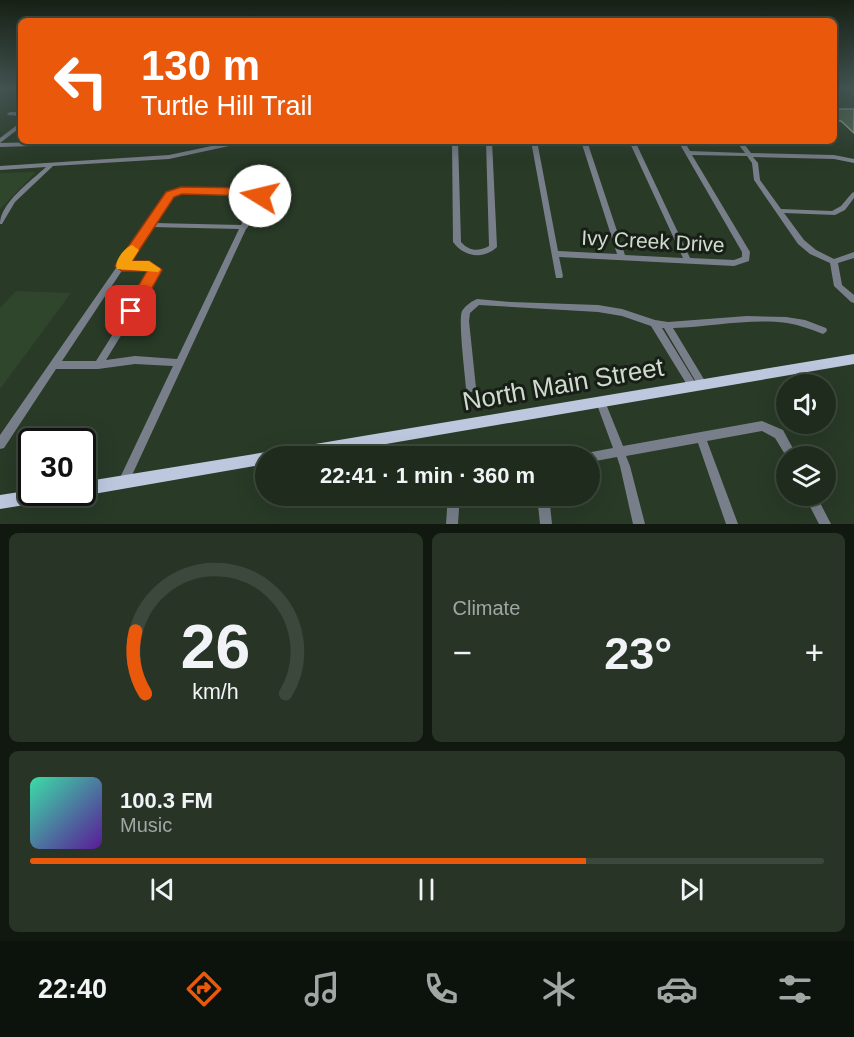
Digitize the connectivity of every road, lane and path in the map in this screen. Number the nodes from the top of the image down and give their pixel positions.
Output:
1 (10, 114) dead end
2 (18, 114) edge
3 (18, 127) edge
4 (0, 143) edge
5 (18, 143) edge
6 (224, 144) edge
7 (455, 144) edge
8 (489, 144) edge
9 (535, 144) edge
10 (585, 144) edge
11 (633, 144) edge
12 (683, 144) edge
13 (741, 144) edge
14 (688, 153) junction
15 (750, 155) junction
16 (854, 161) edge
17 (50, 166) junction
18 (0, 168) edge
19 (854, 194) edge
20 (780, 211) junction
21 (0, 222) edge
22 (149, 225) junction
23 (244, 227) junction
24 (556, 254) junction
25 (854, 255) edge
26 (622, 258) junction
27 (688, 261) junction
28 (834, 262) junction
29 (122, 266) junction
30 (559, 276) dead end
31 (854, 300) edge
32 (654, 323) junction
33 (667, 325) junction
34 (823, 330) dead end
35 (676, 351) junction
36 (854, 359) edge
37 (180, 363) junction
38 (55, 365) junction
39 (98, 365) junction
40 (697, 385) junction
41 (471, 388) dead end
42 (602, 402) junction
43 (701, 437) junction
44 (0, 444) edge
45 (339, 446) edge
46 (786, 446) edge
47 (620, 451) junction
48 (600, 455) edge
49 (255, 460) edge
50 (123, 482) junction
51 (96, 487) edge
52 (18, 499) edge
53 (0, 502) edge
54 (453, 506) edge
55 (544, 506) edge
56 (816, 506) edge
57 (452, 524) edge
58 (546, 524) edge
59 (639, 524) edge
60 (732, 524) edge
61 (825, 524) edge

1 - 2 street
3 - 4 street
4 - 5 street
6 - 17 street
7 - 8 street
9 - 24 street
10 - 26 street
11 - 27 street
12 - 14 street
13 - 15 street
14 - 15 street
14 - 27 street, Ivy Creek Drive
15 - 16 street
15 - 20 street
17 - 18 street
17 - 21 street
19 - 20 street
20 - 28 street
22 - 23 street
22 - 23 street
22 - 29 street
23 - 37 street
24 - 26 street, Ivy Creek Drive
24 - 30 street
25 - 28 street
26 - 27 street, Ivy Creek Drive
28 - 31 street
29 - 38 street
29 - 39 street
32 - 33 street
32 - 35 street
32 - 41 street
33 - 34 street
33 - 35 street
35 - 40 street
36 - 40 main road, North Main Street
37 - 39 street
37 - 50 street
38 - 39 street
38 - 44 street
40 - 42 main road, North Main Street
42 - 45 main road, North Main Street
42 - 47 street
43 - 46 street
43 - 47 street
43 - 60 street
47 - 48 street
47 - 59 street
49 - 50 main road
50 - 51 main road
52 - 53 main road
54 - 57 street
55 - 58 street
56 - 61 street

